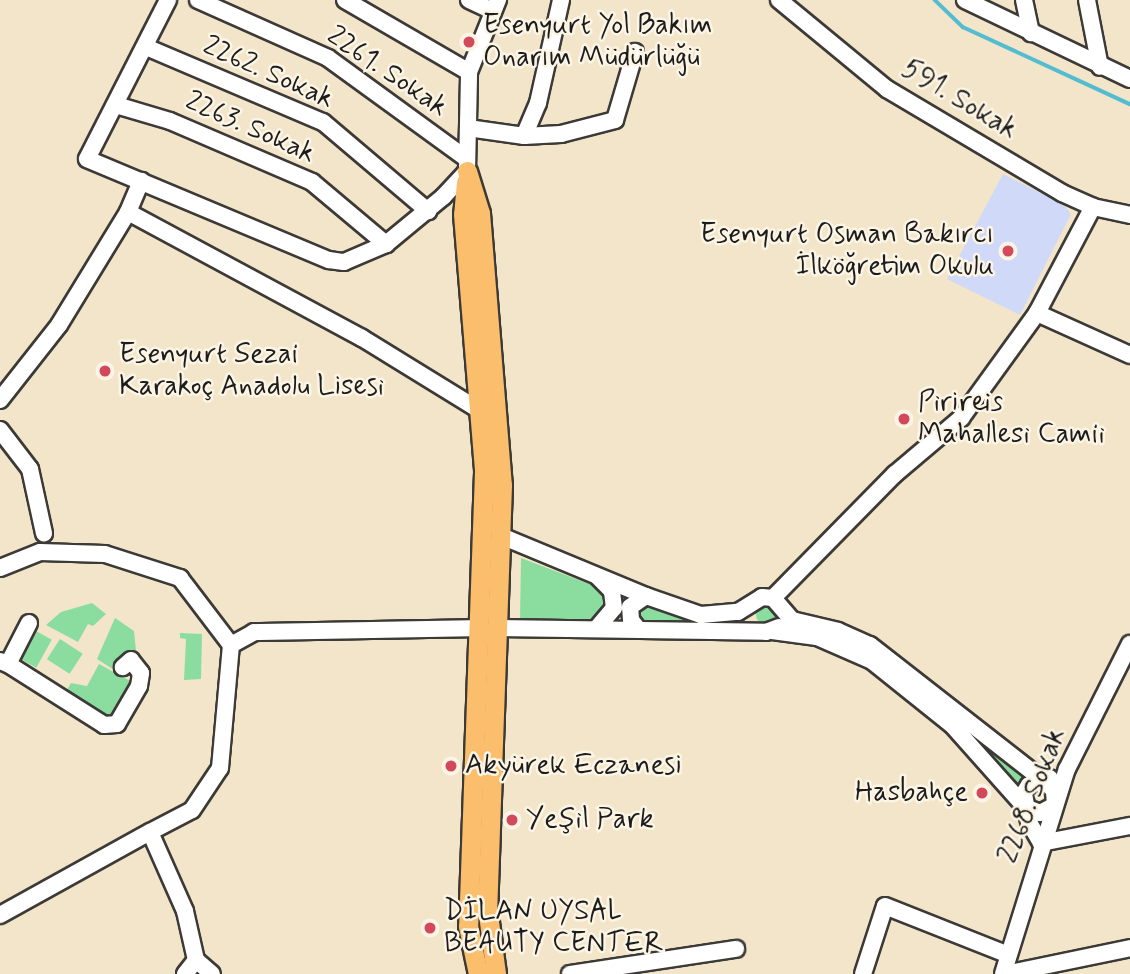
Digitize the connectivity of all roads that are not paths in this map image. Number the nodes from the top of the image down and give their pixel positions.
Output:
1 (168, 0) edge
2 (198, 0) edge
3 (345, 0) edge
4 (469, 0) edge
5 (561, 0) edge
6 (779, 0) edge
7 (965, 0) edge
8 (1024, 0) edge
9 (1087, 0) edge
10 (496, 6) edge
11 (1031, 33) junction
12 (146, 47) junction
13 (635, 52) dead end
14 (1100, 67) junction
15 (470, 72) junction
16 (1130, 79) edge
17 (116, 105) junction
18 (468, 128) junction
19 (524, 136) junction
20 (467, 165) junction
21 (141, 181) junction
22 (1093, 207) junction
23 (428, 211) junction
24 (128, 212) junction
25 (1130, 215) edge
26 (386, 244) junction
27 (1037, 313) junction
28 (1130, 355) edge
29 (0, 400) edge
30 (479, 410) junction
31 (0, 430) edge
32 (44, 533) dead end
33 (501, 536) junction
34 (0, 568) edge
35 (596, 575) junction
36 (646, 596) junction
37 (765, 599) junction
38 (784, 612) junction
39 (29, 622) dead end
40 (486, 628) junction
41 (597, 628) junction
42 (638, 629) junction
43 (769, 632) junction
44 (1130, 644) edge
45 (231, 645) junction
46 (4, 662) edge
47 (123, 667) dead end
48 (1067, 769) junction
49 (1044, 781) junction
50 (1055, 805) junction
51 (1025, 807) junction
52 (1130, 826) edge
53 (150, 832) junction
54 (1041, 844) junction
55 (0, 915) edge
56 (1130, 948) edge
57 (736, 949) dead end
58 (1006, 954) junction
59 (196, 960) junction
60 (185, 974) edge
61 (212, 974) edge
62 (478, 974) edge
63 (496, 974) edge
64 (570, 974) edge
65 (863, 974) edge
66 (1004, 974) edge

1 - 12 street
2 - 20 street, 2261. Sokak
3 - 15 street
4 - 10 street
5 - 19 street
6 - 22 street, 591. Sokak
7 - 11 street
8 - 11 street
9 - 14 street
10 - 15 street
11 - 14 street
12 - 17 street
12 - 23 street, 2262. Sokak
13 - 19 street
14 - 16 street
15 - 18 street
17 - 21 street
17 - 26 street, 2263. Sokak
18 - 19 street
18 - 20 street
20 - 23 street
20 - 30 main road
20 - 33 main road
21 - 24 street
21 - 26 street
22 - 25 street, 591. Sokak
22 - 27 street
23 - 26 street
24 - 29 street
24 - 30 street
27 - 28 street
27 - 37 street
30 - 40 main road
31 - 32 street
33 - 35 street
33 - 40 main road
34 - 45 street
35 - 36 street
35 - 41 street
36 - 37 street
36 - 42 street
37 - 38 street
37 - 43 street
38 - 43 street
38 - 49 street
39 - 46 street
40 - 41 street
40 - 45 street
40 - 62 main road
40 - 63 main road
41 - 42 street
42 - 43 street
43 - 51 street
44 - 48 street, 2268. Sokak
45 - 53 street
46 - 47 street
48 - 49 street
48 - 50 street, 2268. Sokak
49 - 50 street
49 - 51 street
50 - 51 street
50 - 54 street, 2268. Sokak
51 - 54 street
52 - 54 street
53 - 55 street
53 - 59 street
54 - 58 street, 2268. Sokak
56 - 66 street
57 - 64 street
58 - 65 street
58 - 66 street, 2268. Sokak
59 - 60 street
59 - 61 street

